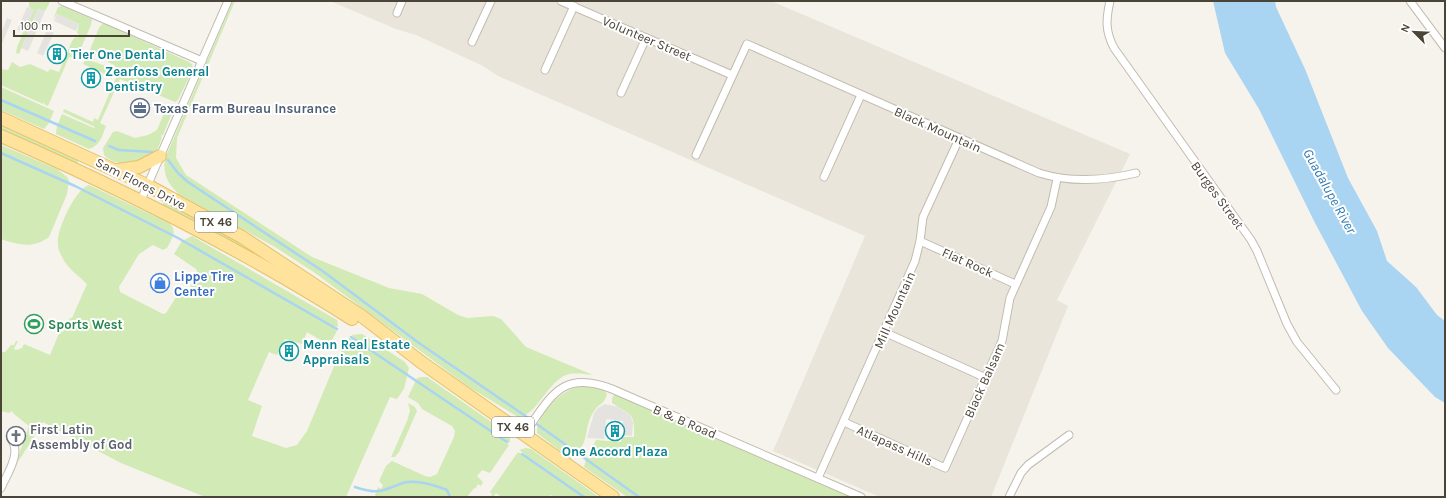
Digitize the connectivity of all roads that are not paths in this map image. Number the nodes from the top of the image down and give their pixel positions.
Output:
1 (62, 1) edge
2 (228, 1) edge
3 (402, 1) edge
4 (491, 1) edge
5 (561, 1) edge
6 (1110, 1) edge
7 (1410, 1) edge
8 (574, 6) junction
9 (397, 13) dead end
10 (646, 38) junction
11 (472, 42) dead end
12 (1445, 48) edge
13 (202, 61) junction
14 (545, 70) dead end
15 (732, 75) junction
16 (621, 93) dead end
17 (861, 95) junction
18 (1, 118) edge
19 (1, 136) edge
20 (959, 139) junction
21 (696, 155) dead end
22 (160, 156) junction
23 (116, 170) junction
24 (1136, 173) dead end
25 (824, 177) dead end
26 (1057, 179) junction
27 (148, 185) junction
28 (141, 200) junction
29 (920, 241) junction
30 (1015, 284) junction
31 (884, 332) junction
32 (413, 356) junction
33 (986, 378) junction
34 (1336, 390) dead end
35 (844, 422) junction
36 (524, 434) junction
37 (1069, 435) dead end
38 (11, 439) dead end
39 (945, 468) joint
40 (818, 478) junction
41 (1, 488) edge
42 (613, 497) edge
43 (861, 497) edge
44 (1009, 497) edge

1 - 13 street
2 - 13 street
3 - 9 street
4 - 11 street
5 - 8 street, Volunteer Street
6 - 34 street, Burges Street
7 - 12 street
8 - 10 street, Volunteer Street
8 - 14 street
10 - 15 street, Volunteer Street
10 - 16 street
13 - 22 street
15 - 17 street, Black Mountain
15 - 21 street
17 - 20 street, Black Mountain
17 - 25 street
18 - 23 main road, Sam Flores Drive / TX 46
19 - 28 main road, Sam Flores Drive / TX 46
20 - 26 street, Black Mountain
20 - 29 street, Mill Mountain
22 - 23 main road
22 - 27 street
23 - 27 main road, Sam Flores Drive / TX 46
24 - 26 street, Black Mountain
26 - 30 street, Black Balsam
27 - 28 street
27 - 32 main road, Sam Flores Drive / TX 46
28 - 32 main road, Sam Flores Drive / TX 46
29 - 30 street, Flat Rock
29 - 31 street, Mill Mountain
30 - 33 street, Black Balsam
31 - 33 street
31 - 35 street, Mill Mountain
32 - 36 main road, Sam Flores Drive / TX 46
33 - 39 street, Black Balsam
35 - 39 street, Atlapass Hills
35 - 40 street, Mill Mountain
36 - 40 street, B & B Road
36 - 42 main road, Sam Flores Drive / TX 46
37 - 44 street
38 - 41 street
40 - 43 street, B & B Road

